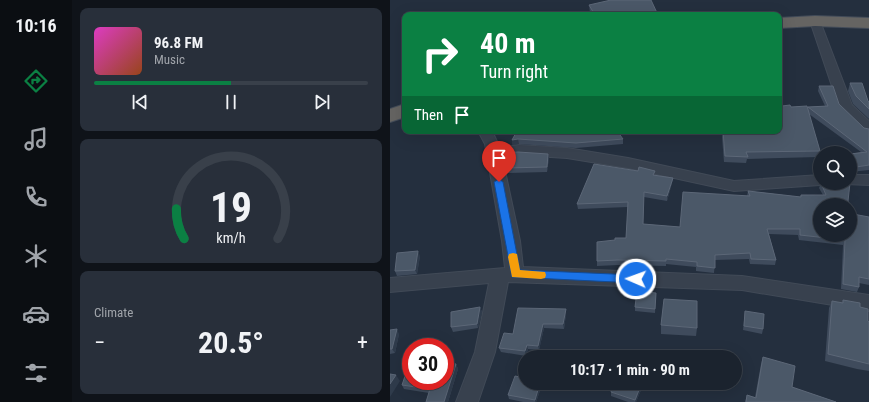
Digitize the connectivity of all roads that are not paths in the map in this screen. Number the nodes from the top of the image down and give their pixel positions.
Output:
1 (815, 21) junction
2 (782, 23) edge
3 (869, 23) edge
4 (402, 111) edge
5 (390, 116) edge
6 (869, 129) edge
7 (486, 134) edge
8 (493, 153) junction
9 (813, 180) edge
10 (857, 180) edge
11 (869, 180) edge
12 (508, 274) junction
13 (390, 285) edge
14 (869, 303) edge
15 (467, 402) edge

1 - 2 highway
1 - 3 highway
1 - 6 street
4 - 5 highway
7 - 8 street
8 - 9 street
8 - 12 street
10 - 11 street
12 - 13 street
12 - 14 street
12 - 15 street

